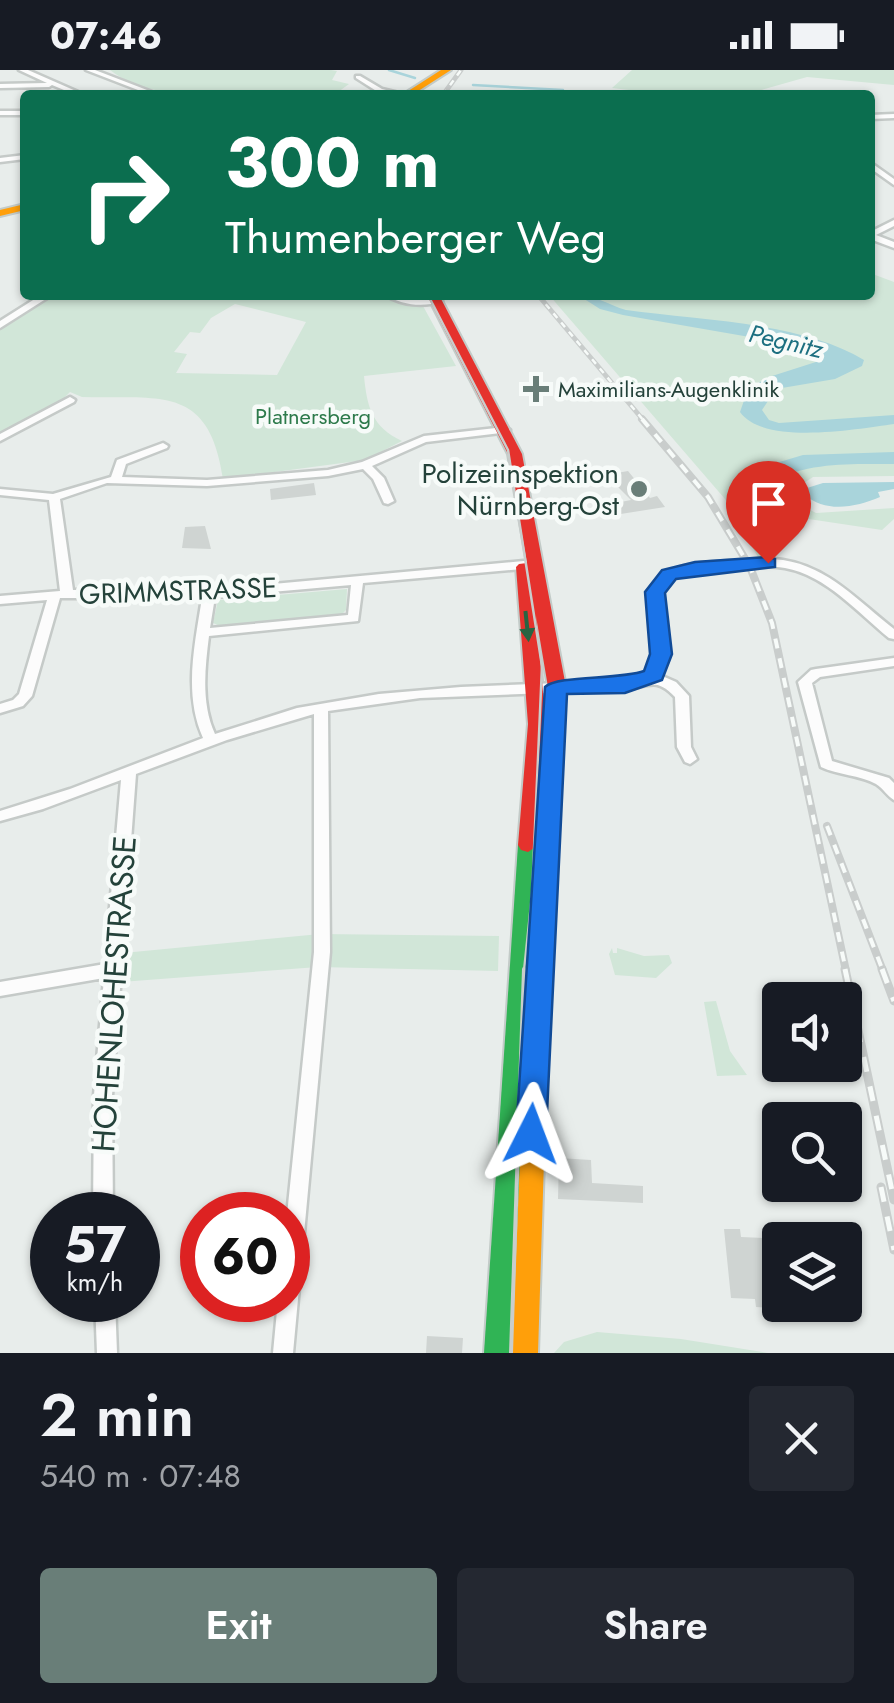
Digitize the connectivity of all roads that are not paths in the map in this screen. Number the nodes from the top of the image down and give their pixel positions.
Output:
1 (22, 70) edge
2 (90, 70) edge
3 (437, 70) edge
4 (447, 70) edge
5 (358, 77) dead end
6 (52, 85) junction
7 (0, 86) edge
8 (67, 90) edge
9 (142, 90) edge
10 (378, 90) edge
11 (409, 90) edge
12 (410, 90) edge
13 (39, 300) edge
14 (432, 300) edge
15 (2, 322) edge
16 (70, 400) dead end
17 (501, 430) junction
18 (0, 438) edge
19 (163, 446) dead end
20 (364, 466) junction
21 (116, 479) junction
22 (0, 492) edge
23 (54, 498) junction
24 (388, 500) dead end
25 (529, 564) junction
26 (356, 581) junction
27 (209, 594) junction
28 (60, 595) junction
29 (0, 600) edge
30 (203, 633) junction
31 (894, 635) edge
32 (894, 662) edge
33 (652, 678) junction
34 (535, 686) junction
35 (556, 687) junction
36 (0, 708) edge
37 (322, 708) junction
38 (210, 739) junction
39 (690, 760) dead end
40 (129, 772) junction
41 (894, 795) edge
42 (0, 816) edge
43 (111, 970) junction
44 (0, 988) edge
45 (103, 1192) edge
46 (504, 1204) junction
47 (528, 1204) junction
48 (501, 1262) junction
49 (526, 1264) junction
50 (105, 1322) edge
51 (106, 1353) edge
52 (282, 1353) edge
53 (497, 1353) edge
54 (525, 1353) edge

1 - 6 street
2 - 9 street
3 - 11 main road
4 - 12 main road
5 - 10 street
6 - 7 street
6 - 8 street
13 - 15 street
14 - 17 main road
16 - 18 street
17 - 20 street
17 - 25 main road
19 - 21 street
20 - 21 street
20 - 24 street
21 - 23 street
22 - 23 street
23 - 28 street
25 - 26 street, GRIMMSTRASSE
25 -> 34 main road
25 - 35 main road
26 - 27 street, GRIMMSTRASSE
26 - 30 street, GRIMMSTRASSE
27 - 28 street, GRIMMSTRASSE
27 - 30 street
28 - 29 street, GRIMMSTRASSE
28 - 36 street
30 - 38 street
31 - 33 street
32 - 41 street
33 - 35 street
33 - 39 street
34 - 35 street
34 - 37 street
34 - 46 main road
35 - 47 main road
37 - 38 street
37 - 52 street
38 - 40 street
40 - 42 street
40 - 43 street, HOHENLOHESTRASSE
43 - 44 street
43 - 45 street, HOHENLOHESTRASSE
46 - 47 main road
46 - 48 main road
47 - 49 main road
48 - 49 main road
48 - 53 main road
49 - 54 main road
50 - 51 street

